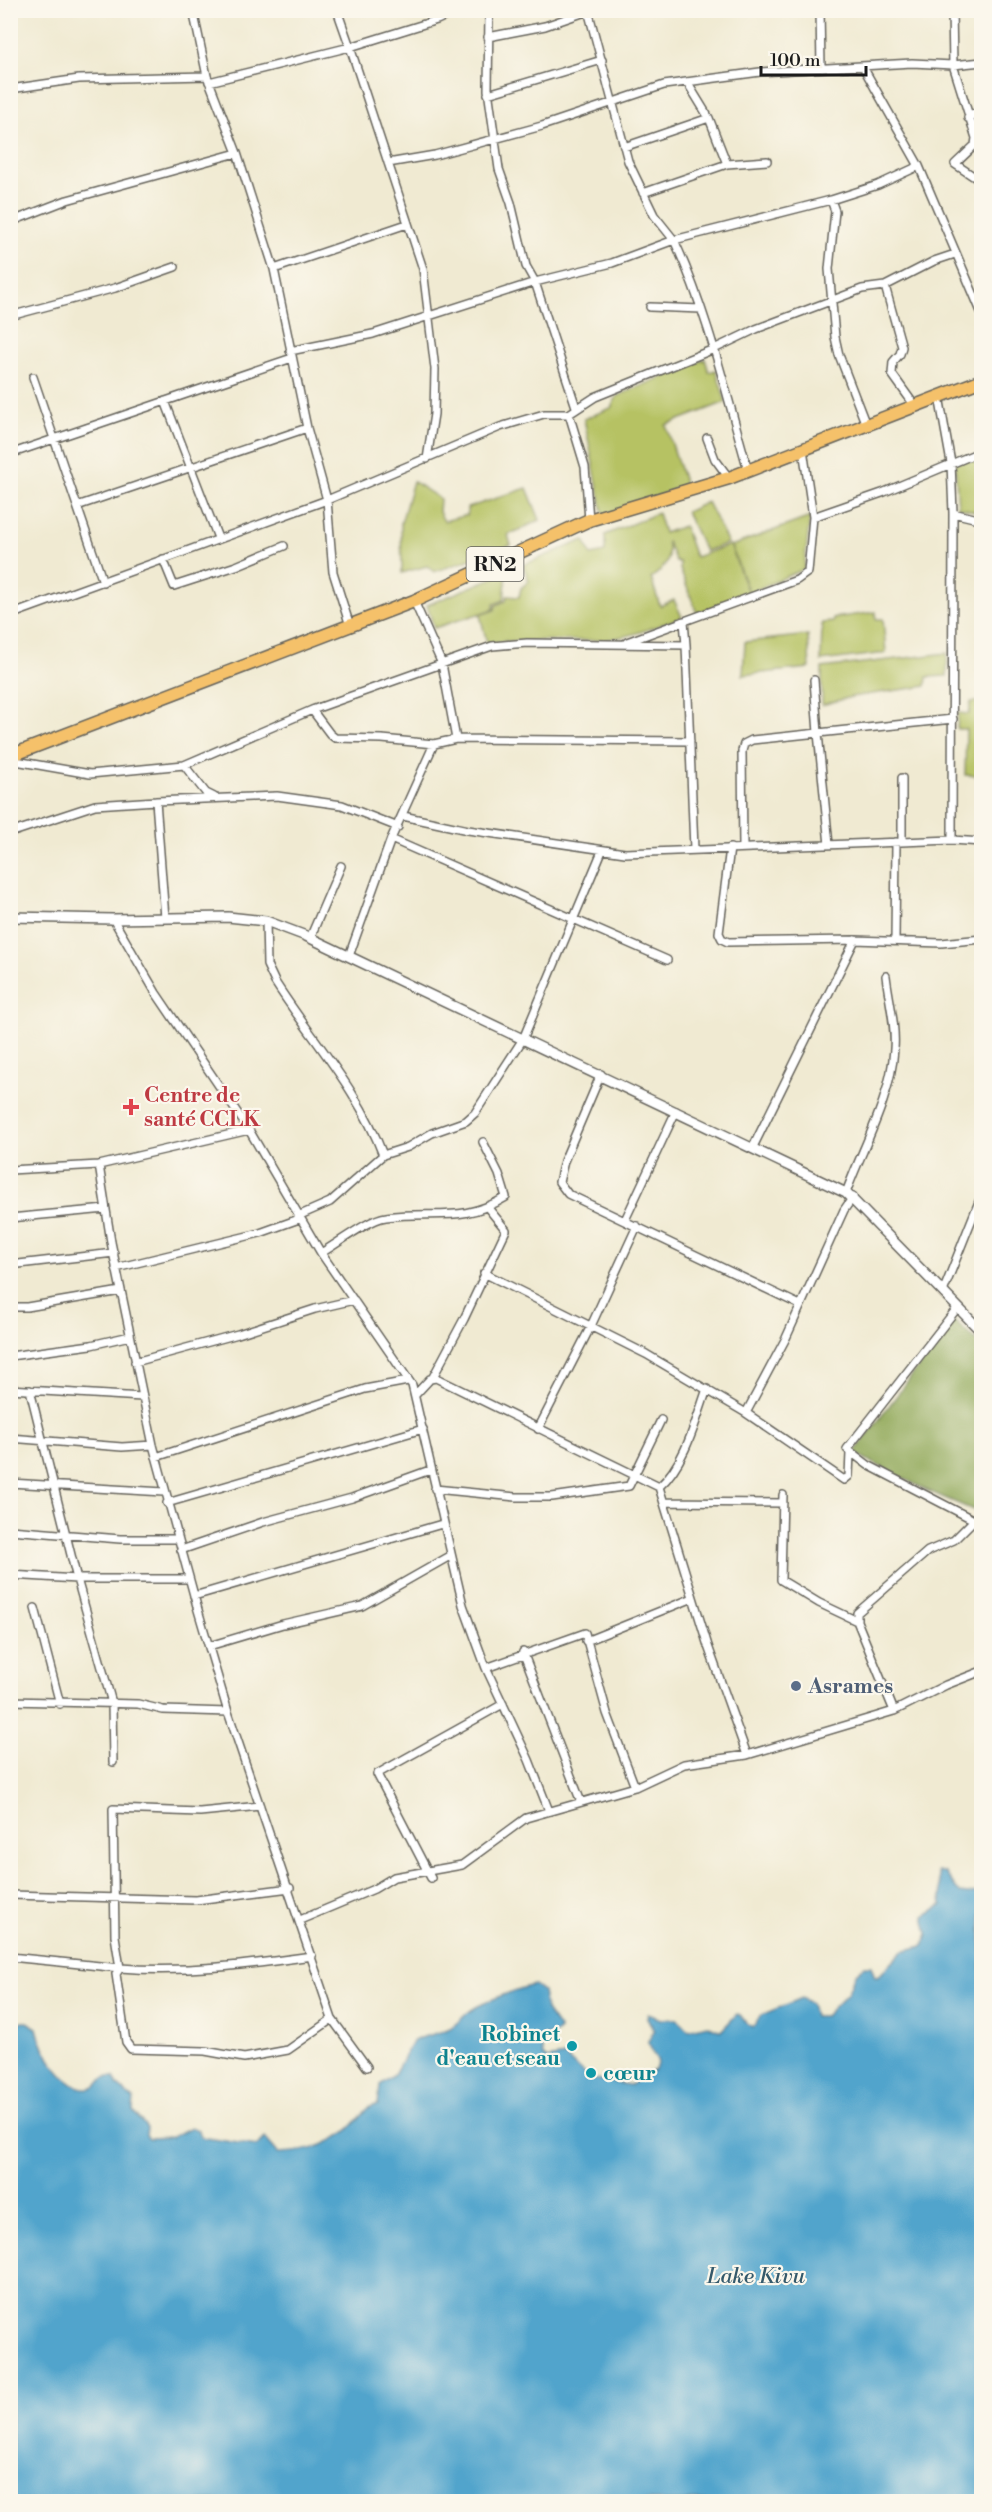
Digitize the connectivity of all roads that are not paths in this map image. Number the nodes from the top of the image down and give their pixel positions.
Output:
1 (193, 10) edge
2 (337, 10) edge
3 (459, 10) edge
4 (485, 10) edge
5 (820, 10) edge
6 (952, 10) edge
7 (589, 11) edge
8 (488, 37) junction
9 (350, 47) junction
10 (602, 60) junction
11 (981, 62) edge
12 (953, 65) junction
13 (863, 67) junction
14 (821, 68) junction
15 (208, 79) junction
16 (687, 82) junction
17 (10, 89) edge
18 (488, 94) junction
19 (614, 102) junction
20 (981, 109) edge
21 (709, 118) junction
22 (968, 118) junction
23 (495, 138) junction
24 (624, 147) junction
25 (237, 153) junction
26 (767, 161) dead end
27 (388, 163) junction
28 (727, 164) junction
29 (919, 166) junction
30 (981, 182) edge
31 (643, 192) junction
32 (831, 200) junction
33 (10, 222) edge
34 (407, 224) junction
35 (674, 240) junction
36 (955, 254) junction
37 (175, 267) dead end
38 (274, 269) junction
39 (535, 282) junction
40 (885, 286) junction
41 (831, 299) junction
42 (650, 307) dead end
43 (701, 309) junction
44 (981, 314) edge
45 (430, 315) junction
46 (10, 316) edge
47 (714, 349) junction
48 (291, 355) junction
49 (33, 377) dead end
50 (981, 380) edge
51 (939, 396) junction
52 (165, 401) junction
53 (915, 406) junction
54 (576, 407) junction
55 (569, 414) junction
56 (866, 424) junction
57 (307, 428) junction
58 (707, 438) dead end
59 (55, 439) junction
60 (803, 449) junction
61 (981, 452) edge
62 (10, 454) edge
63 (427, 459) junction
64 (951, 463) junction
65 (194, 468) junction
66 (748, 470) junction
67 (729, 478) junction
68 (327, 500) junction
69 (77, 506) junction
70 (953, 513) junction
71 (813, 517) junction
72 (589, 520) junction
73 (981, 520) edge
74 (218, 538) junction
75 (284, 546) dead end
76 (163, 559) junction
77 (103, 582) junction
78 (414, 602) junction
79 (10, 615) edge
80 (684, 621) junction
81 (350, 626) junction
82 (622, 644) junction
83 (686, 645) junction
84 (442, 664) junction
85 (814, 680) dead end
86 (312, 710) junction
87 (953, 720) junction
88 (818, 733) junction
89 (456, 739) junction
90 (690, 741) junction
91 (434, 744) junction
92 (10, 758) edge
93 (184, 765) junction
94 (902, 778) dead end
95 (214, 797) junction
96 (156, 801) junction
97 (403, 816) junction
98 (398, 827) junction
99 (10, 833) edge
100 (391, 839) junction
101 (952, 840) junction
102 (899, 842) junction
103 (981, 842) edge
104 (829, 845) junction
105 (730, 848) junction
106 (743, 848) junction
107 (694, 849) junction
108 (602, 851) junction
109 (341, 866) dead end
110 (10, 916) edge
111 (574, 917) junction
112 (165, 918) junction
113 (113, 919) junction
114 (266, 921) junction
115 (310, 938) junction
116 (981, 939) edge
117 (855, 940) junction
118 (895, 941) junction
119 (349, 956) junction
120 (667, 960) dead end
121 (886, 976) dead end
122 (522, 1039) junction
123 (601, 1074) junction
124 (676, 1111) junction
125 (249, 1130) junction
126 (483, 1142) dead end
127 (753, 1147) junction
128 (383, 1155) junction
129 (99, 1165) junction
130 (10, 1170) edge
131 (981, 1194) edge
132 (849, 1195) junction
133 (488, 1208) junction
134 (106, 1209) junction
135 (10, 1218) edge
136 (299, 1218) junction
137 (625, 1220) junction
138 (637, 1226) junction
139 (114, 1253) junction
140 (321, 1253) junction
141 (10, 1265) edge
142 (117, 1268) junction
143 (484, 1273) junction
144 (121, 1291) junction
145 (943, 1292) junction
146 (354, 1300) junction
147 (800, 1305) junction
148 (10, 1307) edge
149 (958, 1307) junction
150 (591, 1326) junction
151 (981, 1332) edge
152 (130, 1336) junction
153 (10, 1356) edge
154 (135, 1362) junction
155 (433, 1377) junction
156 (408, 1381) junction
157 (10, 1389) edge
158 (707, 1389) junction
159 (30, 1390) junction
160 (416, 1394) junction
161 (142, 1397) junction
162 (746, 1413) junction
163 (661, 1420) dead end
164 (423, 1429) junction
165 (538, 1429) junction
166 (10, 1438) edge
167 (40, 1439) junction
168 (153, 1445) junction
169 (850, 1453) junction
170 (156, 1457) junction
171 (430, 1470) junction
172 (636, 1476) junction
173 (10, 1484) edge
174 (53, 1485) junction
175 (659, 1487) junction
176 (435, 1488) junction
177 (164, 1492) junction
178 (664, 1502) junction
179 (167, 1503) junction
180 (981, 1516) edge
181 (974, 1520) junction
182 (442, 1524) junction
183 (10, 1530) edge
184 (65, 1533) junction
185 (177, 1539) junction
186 (181, 1550) junction
187 (450, 1556) junction
188 (10, 1575) edge
189 (77, 1579) junction
190 (188, 1579) junction
191 (194, 1596) junction
192 (693, 1598) junction
193 (35, 1608) dead end
194 (856, 1621) junction
195 (586, 1641) junction
196 (209, 1646) junction
197 (523, 1653) junction
198 (486, 1668) junction
199 (981, 1671) edge
200 (10, 1701) edge
201 (112, 1703) junction
202 (60, 1704) junction
203 (503, 1704) junction
204 (894, 1711) junction
205 (228, 1712) junction
206 (747, 1755) junction
207 (113, 1762) dead end
208 (635, 1787) junction
209 (581, 1802) junction
210 (260, 1806) junction
211 (549, 1811) junction
212 (429, 1875) junction
213 (290, 1888) junction
214 (10, 1895) edge
215 (114, 1898) junction
216 (300, 1920) junction
217 (312, 1956) junction
218 (10, 1957) edge
219 (120, 1968) junction
220 (332, 2019) junction
221 (367, 2067) dead end

1 - 15 street
2 - 9 street
3 - 9 street
4 - 8 street
5 - 14 street
6 - 12 street
7 - 8 street
7 - 10 street
8 - 18 street
9 - 15 street
9 - 27 street
10 - 18 street
10 - 19 street
11 - 12 street
12 - 13 street
12 - 22 street
13 - 14 street
13 - 29 street
14 - 16 street
15 - 17 street
15 - 25 street
16 - 19 street
16 - 21 street
18 - 23 street
19 - 23 street
19 - 24 street
20 - 22 street
21 - 24 street
21 - 28 street
22 - 30 street
23 - 27 street
23 - 39 street
24 - 31 street
25 - 33 street
25 - 38 street
26 - 28 street
27 - 34 street
28 - 31 street
29 - 32 street
29 - 36 street
31 - 35 street
32 - 35 street
32 - 41 street
34 - 38 street
34 - 45 street
35 - 39 street
35 - 43 street
36 - 40 street
36 - 44 street
37 - 46 street
38 - 48 street
39 - 45 street
39 - 54 street
40 - 41 street
40 - 53 street
41 - 47 street
41 - 56 street
42 - 43 street
43 - 47 street
45 - 48 street
45 - 63 street
47 - 54 street
47 - 66 street
48 - 52 street
48 - 57 street
49 - 59 street
50 - 51 highway, RN2
51 - 53 highway, RN2
51 - 64 street
52 - 59 street
52 - 65 street
53 - 56 highway, RN2
54 - 55 street
55 - 63 street
55 - 72 street
56 - 60 highway, RN2
57 - 65 street
57 - 68 street
58 - 67 street
59 - 62 street
59 - 69 street
60 - 66 highway, RN2
60 - 71 street
61 - 64 street
63 - 68 street
64 - 70 street
64 - 71 street
65 - 69 street
65 - 74 street
66 - 67 highway, RN2
67 - 72 highway, RN2
68 - 74 street
68 - 81 street
69 - 77 street
70 - 73 street
70 - 87 street
71 - 80 street
72 - 78 highway, RN2
74 - 76 street
75 - 76 street
76 - 77 street
77 - 79 street
78 - 81 highway, RN2
78 - 84 street
80 - 82 street
80 - 83 street
81 - 92 highway, RN2
82 - 83 street
82 - 84 street
83 - 90 street
84 - 86 street
84 - 89 street
85 - 88 street
86 - 91 street
86 - 93 street
87 - 88 street
87 - 101 street
88 - 104 street
88 - 106 street
89 - 90 street
89 - 91 street
90 - 107 street
91 - 97 street
92 - 93 street
93 - 95 street
94 - 102 street
95 - 96 street
95 - 98 street
96 - 99 street
96 - 112 street
97 - 98 street
97 - 108 street
98 - 100 street
100 - 111 street
100 - 119 street
101 - 102 street
101 - 103 street
102 - 104 street
102 - 118 street
104 - 106 street
105 - 106 street
105 - 107 street
105 - 117 street
107 - 108 street
108 - 111 street
109 - 115 street
110 - 113 street
111 - 120 street
111 - 122 street
112 - 113 street
112 - 114 street
113 - 125 street
114 - 115 street
114 - 128 street
115 - 119 street
116 - 118 street
117 - 118 street
117 - 127 street
119 - 122 street
121 - 132 street
122 - 123 street
122 - 128 street
123 - 124 street
123 - 137 street
124 - 127 street
124 - 137 street
125 - 129 street
125 - 136 street
126 - 133 street
127 - 132 street
128 - 136 street
129 - 130 street
129 - 134 street
131 - 145 street
132 - 145 street
132 - 147 street
133 - 140 street
133 - 143 street
134 - 135 street
134 - 139 street
136 - 140 street
136 - 142 street
137 - 138 street
138 - 147 street
138 - 150 street
139 - 141 street
139 - 142 street
140 - 146 street
142 - 144 street
143 - 150 street
143 - 155 street
144 - 148 street
144 - 152 street
145 - 149 street
146 - 154 street
146 - 156 street
147 - 162 street
149 - 151 street
149 - 169 street
150 - 158 street
150 - 165 street
152 - 153 street
152 - 154 street
154 - 161 street
155 - 160 street
155 - 165 street
156 - 160 street
156 - 170 street
157 - 159 street
158 - 162 street
158 - 175 street
159 - 161 street
159 - 167 street
160 - 164 street
161 - 168 street
162 - 169 street
163 - 172 street
164 - 171 street
164 - 179 street
165 - 172 street
166 - 167 street
167 - 168 street
167 - 174 street
168 - 170 street
169 - 181 street
170 - 177 street
171 - 176 street
171 - 186 street
172 - 175 street
172 - 176 street
173 - 174 street
174 - 177 street
174 - 184 street
175 - 178 street
176 - 182 street
177 - 179 street
178 - 192 street
178 - 194 street
179 - 185 street
180 - 181 street
181 - 194 street
182 - 187 street
182 - 191 street
183 - 184 street
184 - 185 street
184 - 189 street
185 - 186 street
186 - 190 street
187 - 196 street
187 - 198 street
188 - 189 street
189 - 190 street
189 - 201 street
190 - 191 street
191 - 196 street
192 - 195 street
192 - 206 street
193 - 202 street
194 - 204 street
195 - 197 street
195 - 208 street
196 - 205 street
197 - 198 street
197 - 209 street
198 - 203 street
199 - 204 street
200 - 202 street
201 - 202 street
201 - 205 street
201 - 207 street
203 - 211 street
203 - 212 street
204 - 206 street
205 - 210 street
206 - 208 street
208 - 209 street
209 - 211 street
210 - 213 street
210 - 215 street
211 - 212 street
212 - 216 street
213 - 215 street
213 - 216 street
214 - 215 street
215 - 219 street
216 - 217 street
217 - 219 street
217 - 220 street
218 - 219 street
219 - 220 street
220 - 221 street

